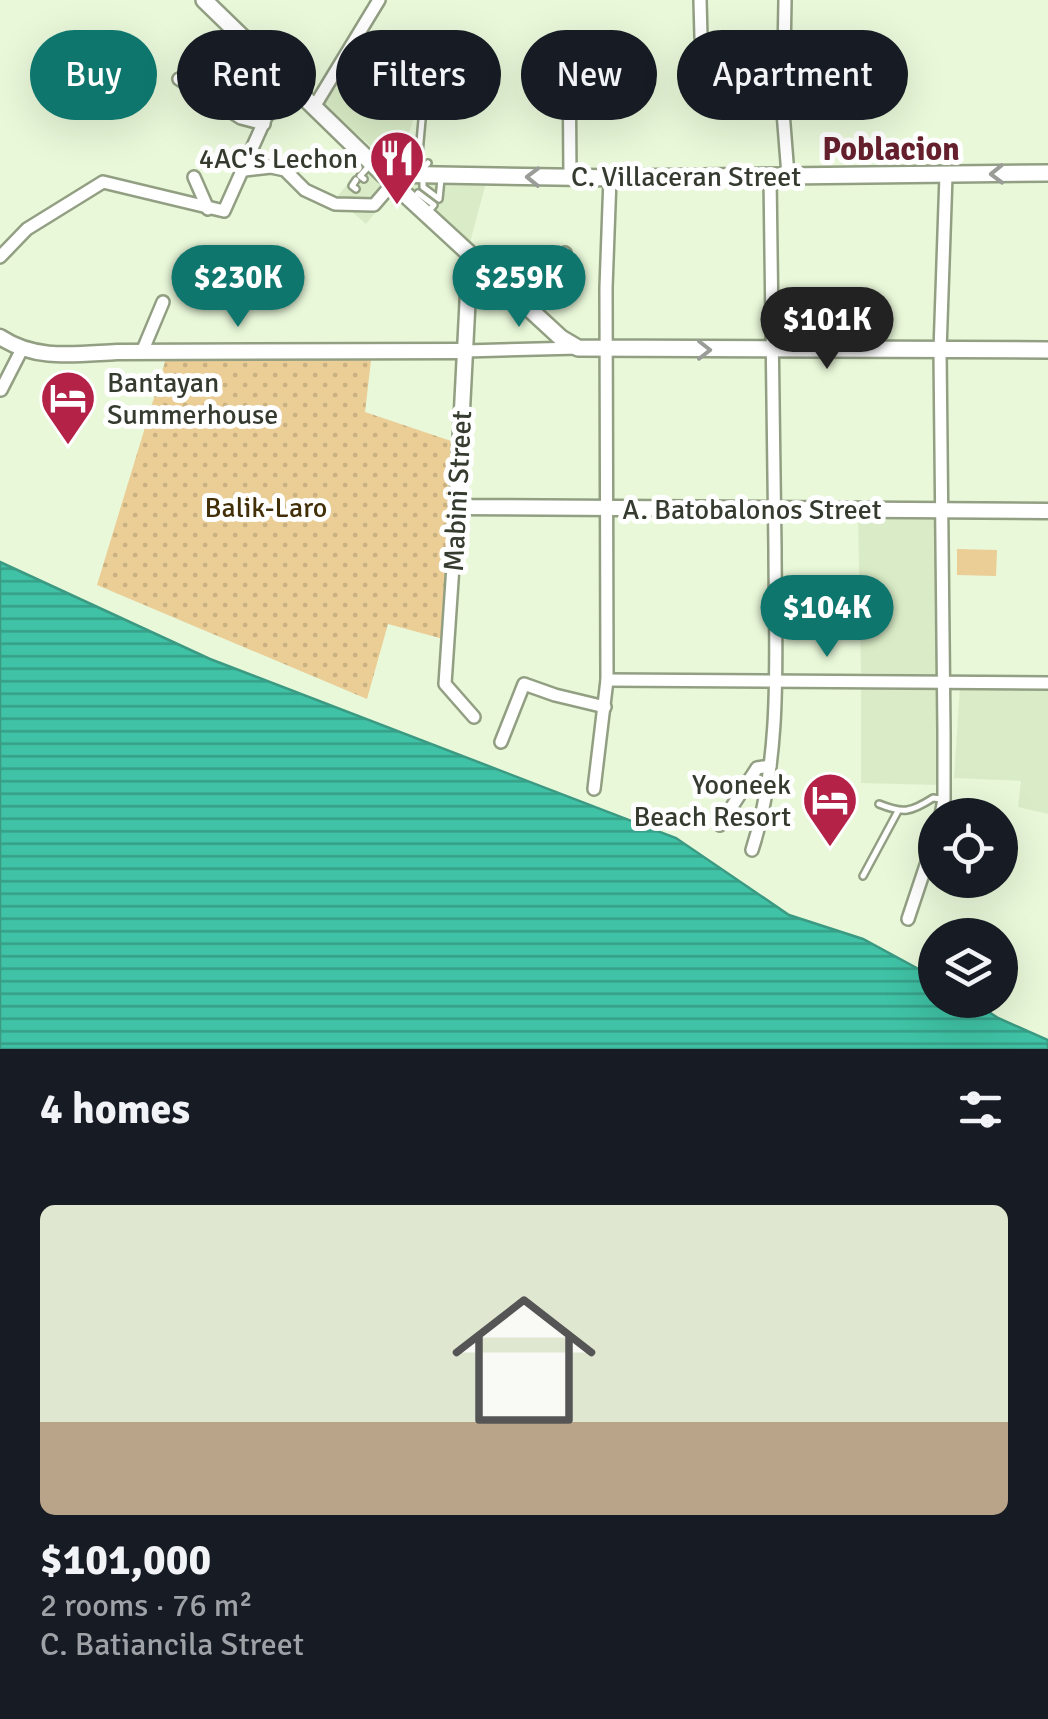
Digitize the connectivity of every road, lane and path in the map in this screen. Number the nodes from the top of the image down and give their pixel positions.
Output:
1 (204, 0) edge
2 (379, 0) edge
3 (700, 0) edge
4 (786, 0) edge
5 (235, 30) edge
6 (700, 30) edge
7 (785, 30) edge
8 (316, 104) edge
9 (316, 110) edge
10 (249, 120) edge
11 (266, 120) edge
12 (425, 120) edge
13 (570, 120) edge
14 (782, 120) edge
15 (264, 124) junction
16 (251, 156) junction
17 (260, 168) junction
18 (245, 170) junction
19 (423, 171) junction
20 (1048, 173) edge
21 (779, 175) junction
22 (946, 175) junction
23 (194, 176) dead end
24 (441, 176) junction
25 (570, 177) junction
26 (610, 178) junction
27 (370, 186) junction
28 (433, 206) junction
29 (208, 209) junction
30 (565, 253) dead end
31 (470, 254) junction
32 (0, 257) edge
33 (490, 272) junction
34 (164, 302) dead end
35 (0, 337) edge
36 (578, 348) junction
37 (22, 349) junction
38 (606, 350) junction
39 (773, 350) junction
40 (1048, 350) edge
41 (940, 351) junction
42 (142, 352) junction
43 (465, 352) junction
44 (1, 390) edge
45 (457, 507) junction
46 (606, 508) junction
47 (774, 509) junction
48 (940, 511) junction
49 (1048, 511) edge
50 (607, 680) junction
51 (776, 680) junction
52 (944, 682) junction
53 (1048, 683) edge
54 (605, 707) junction
55 (474, 716) dead end
56 (502, 742) dead end
57 (770, 766) junction
58 (594, 789) dead end
59 (944, 798) edge
60 (879, 804) dead end
61 (918, 809) edge
62 (898, 812) junction
63 (720, 825) dead end
64 (752, 850) dead end
65 (863, 876) dead end
66 (918, 889) edge
67 (908, 919) dead end

1 - 5 main road
2 - 8 street
3 - 6 street
4 - 7 street
9 - 27 main road
10 - 15 street
11 - 15 street
12 - 19 lane
13 - 25 street
14 - 21 street
15 - 16 street
16 - 17 street
16 - 18 street
17 - 18 street
17 - 27 street
18 - 29 street
19 - 24 main road, C. Villaceran Street
19 - 27 main road, C. Villaceran Street
19 - 28 lane
20 -> 22 main road, C. Villaceran Street
21 - 22 main road, C. Villaceran Street
21 - 26 main road, C. Villaceran Street
21 - 39 street
22 - 41 street
23 - 29 street
25 -> 24 main road, C. Villaceran Street
24 - 28 lane
25 - 26 main road, C. Villaceran Street
26 - 38 street
27 - 28 main road
28 - 31 main road
29 - 32 street
30 - 33 street
31 - 33 main road
31 - 43 street, Mabini Street
33 - 36 main road
34 - 42 street
35 - 37 street
36 - 38 main road
36 - 43 street
37 - 42 street
37 - 44 street
38 -> 39 main road
38 - 46 street
39 - 41 main road
39 - 47 street
40 - 41 main road
41 - 48 street
42 - 43 street
43 - 45 street, Mabini Street
45 - 46 street, A. Batobalonos Street
45 - 55 street, Mabini Street
46 - 47 street, A. Batobalonos Street
46 - 50 street
47 - 48 street, A. Batobalonos Street
47 - 51 street
48 - 49 street, A. Batobalonos Street
48 - 52 street
50 - 51 street
50 - 54 street
51 - 52 street
51 - 57 street
52 - 53 street
52 - 59 street
54 - 56 street
54 - 58 street
57 - 63 street
57 - 64 street
60 - 62 lane
61 - 62 lane
62 - 65 lane
66 - 67 street

